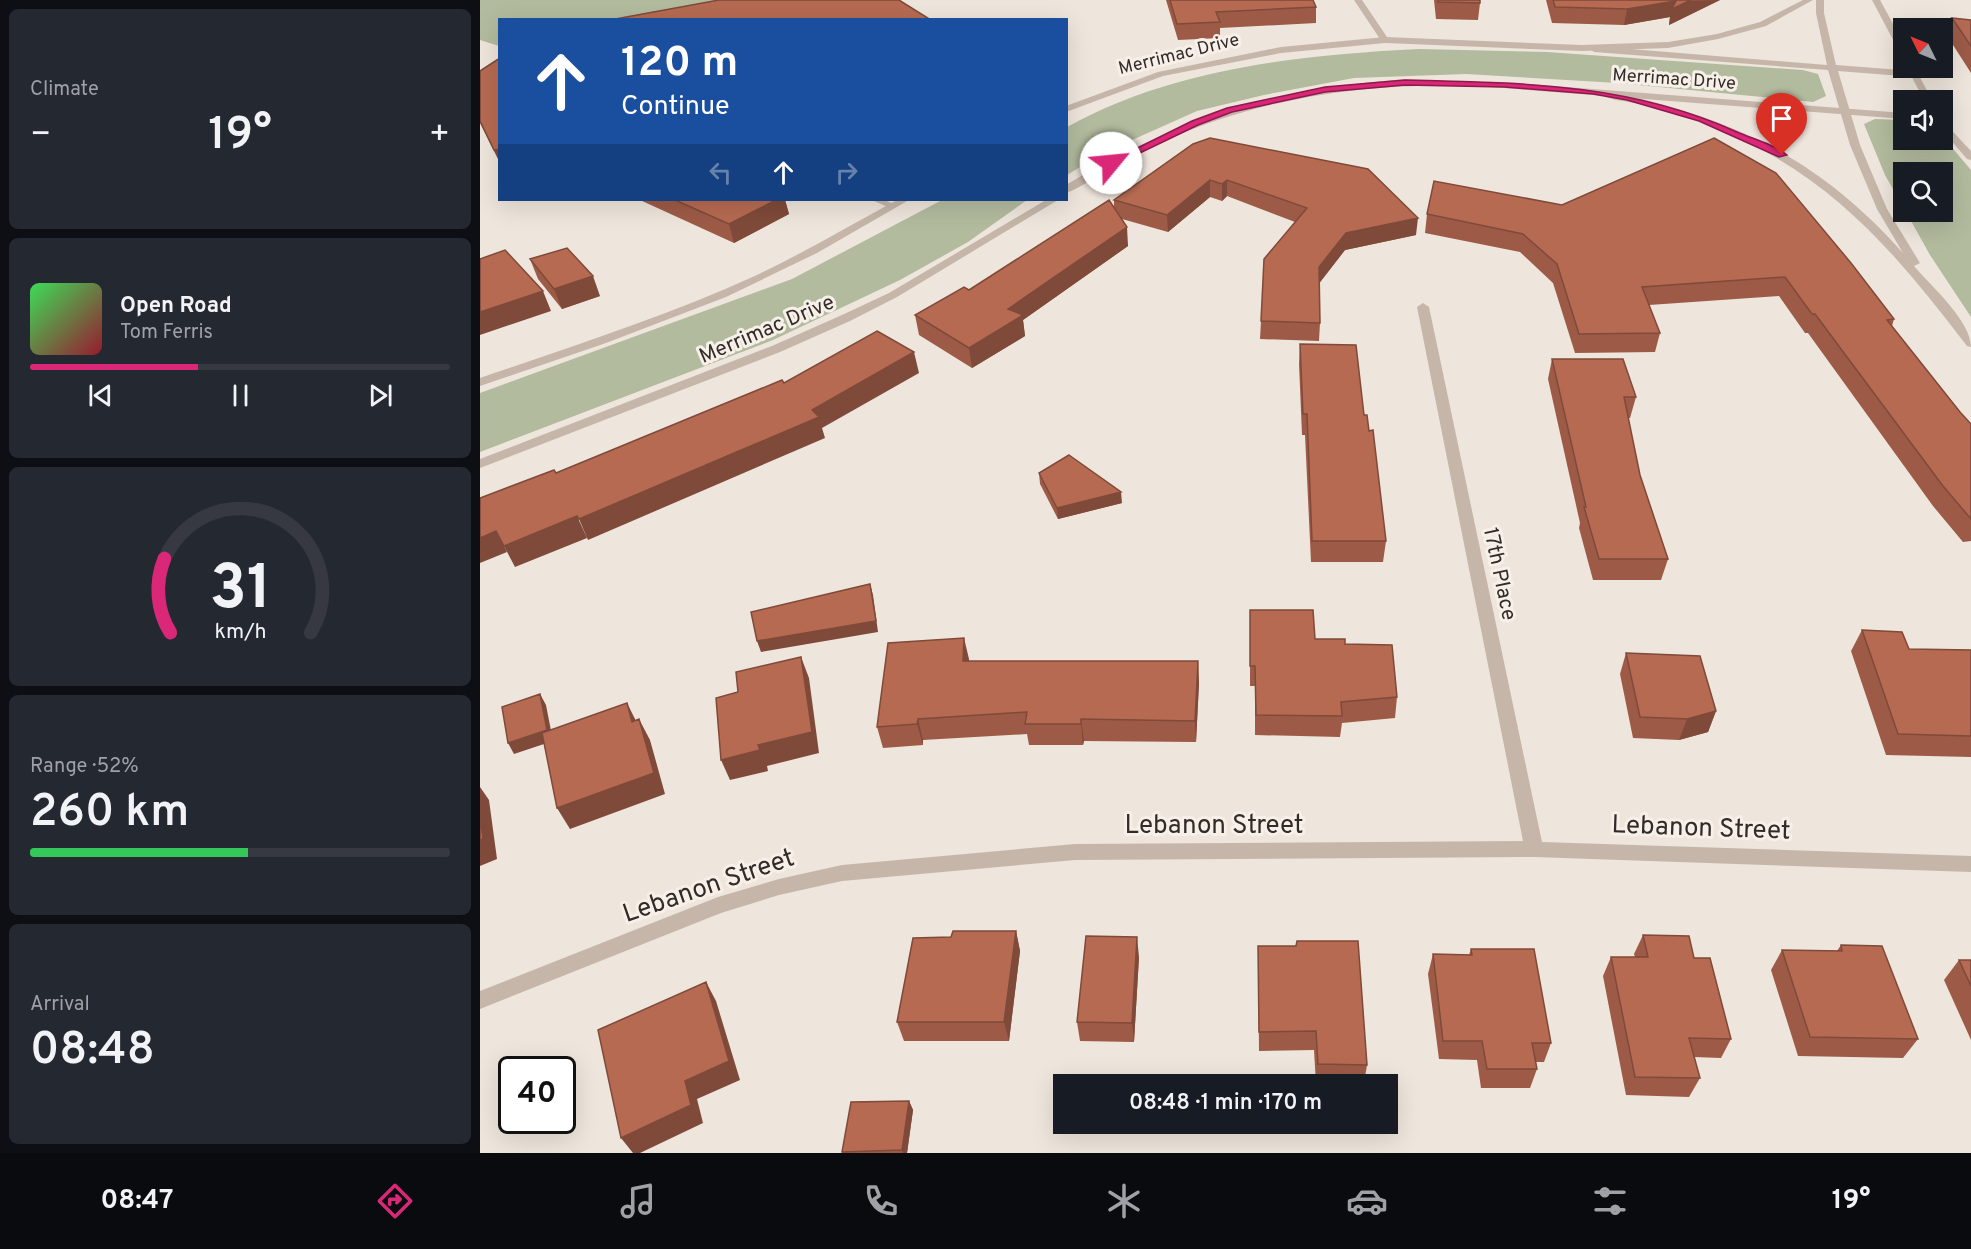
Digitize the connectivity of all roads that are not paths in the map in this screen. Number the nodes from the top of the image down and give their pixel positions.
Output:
1 (1358, 0) edge
2 (1809, 0) edge
3 (1820, 0) edge
4 (1876, 0) edge
5 (1893, 32) edge
6 (1385, 40) junction
7 (1582, 48) junction
8 (1832, 67) junction
9 (1893, 70) edge
10 (1593, 92) junction
11 (1068, 108) edge
12 (1844, 112) junction
13 (1893, 115) edge
14 (1953, 136) edge
15 (1971, 157) edge
16 (1068, 189) edge
17 (880, 201) edge
18 (902, 201) edge
19 (1051, 201) edge
20 (892, 206) junction
21 (1931, 293) junction
22 (1423, 307) dead end
23 (1971, 343) edge
24 (480, 382) edge
25 (480, 464) edge
26 (1534, 849) junction
27 (1971, 864) edge
28 (480, 1000) edge

1 - 6 street
2 - 7 street
3 - 8 street
4 - 5 street
6 - 7 street, Merrimac Drive
6 - 11 street, Merrimac Drive
7 - 8 street, Merrimac Drive
8 - 9 street, Merrimac Drive
8 - 12 street
10 - 12 street, Merrimac Drive
10 - 16 street, Merrimac Drive
10 - 21 street
12 - 13 street, Merrimac Drive
12 - 21 street
14 - 15 street
17 - 20 street
18 - 20 street
19 - 25 street, Merrimac Drive
20 - 24 street
21 - 23 street
22 - 26 street, 17th Place
26 - 27 street, Lebanon Street
26 - 28 street, Lebanon Street

